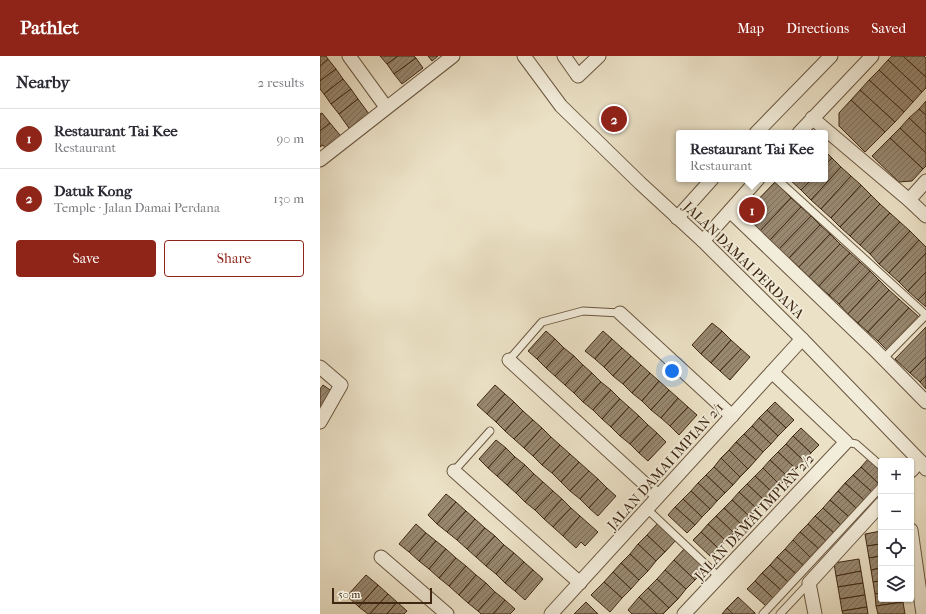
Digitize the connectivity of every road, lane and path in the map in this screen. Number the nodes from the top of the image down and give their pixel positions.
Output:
1 (349, 56) edge
2 (454, 56) edge
3 (524, 56) edge
4 (564, 56) edge
5 (599, 56) edge
6 (831, 56) edge
7 (872, 56) edge
8 (386, 108) junction
9 (812, 118) junction
10 (759, 130) edge
11 (802, 130) edge
12 (826, 130) edge
13 (828, 132) edge
14 (320, 160) edge
15 (926, 181) edge
16 (709, 182) edge
17 (755, 182) edge
18 (780, 182) edge
19 (909, 200) junction
20 (730, 211) junction
21 (926, 216) edge
22 (677, 218) junction
23 (703, 241) junction
24 (620, 313) joint
25 (926, 315) edge
26 (802, 339) junction
27 (883, 359) junction
28 (509, 360) joint
29 (320, 367) edge
30 (772, 372) junction
31 (926, 402) edge
32 (732, 416) junction
33 (320, 422) edge
34 (490, 431) dead end
35 (846, 442) junction
36 (878, 463) edge
37 (923, 465) edge
38 (914, 470) edge
39 (454, 471) joint
40 (878, 490) edge
41 (658, 496) junction
42 (878, 507) edge
43 (647, 509) junction
44 (914, 551) edge
45 (381, 557) dead end
46 (719, 577) junction
47 (580, 582) junction
48 (809, 583) junction
49 (447, 614) edge
50 (551, 614) edge
51 (684, 614) edge
52 (763, 614) edge
53 (780, 614) edge
54 (815, 614) edge
55 (923, 614) edge

1 - 8 street
2 - 8 street
3 - 22 street, JALAN DAMAI PERDANA
4 - 5 street
6 - 10 street
7 - 9 street
8 - 14 street
9 - 11 street
9 - 12 street
13 - 19 street
15 - 19 street
16 - 22 street
17 - 20 street
18 - 25 lane
19 - 21 street
20 - 23 street
20 - 27 street
22 - 23 street, JALAN DAMAI PERDANA
23 - 26 street, JALAN DAMAI PERDANA
24 - 28 lane
24 - 32 street
25 - 27 lane
26 - 30 street, JALAN DAMAI IMPIAN 2/1
26 - 37 street, JALAN DAMAI PERDANA
27 - 31 street
28 - 41 street
29 - 33 street
30 - 32 street, JALAN DAMAI IMPIAN 2/1
30 - 35 street
32 - 41 street, JALAN DAMAI IMPIAN 2/1
34 - 39 lane
35 - 36 lane
35 - 46 street, JALAN DAMAI IMPIAN 2/2
37 - 38 street
39 - 47 street
40 - 52 lane
41 - 43 street, JALAN DAMAI IMPIAN 2/1
42 - 48 street
43 - 46 lane
43 - 47 street, JALAN DAMAI IMPIAN 2/1
44 - 55 street
45 - 49 street
46 - 51 street, JALAN DAMAI IMPIAN 2/2
47 - 50 street, JALAN DAMAI IMPIAN 2/1
48 - 53 lane
48 - 54 street

